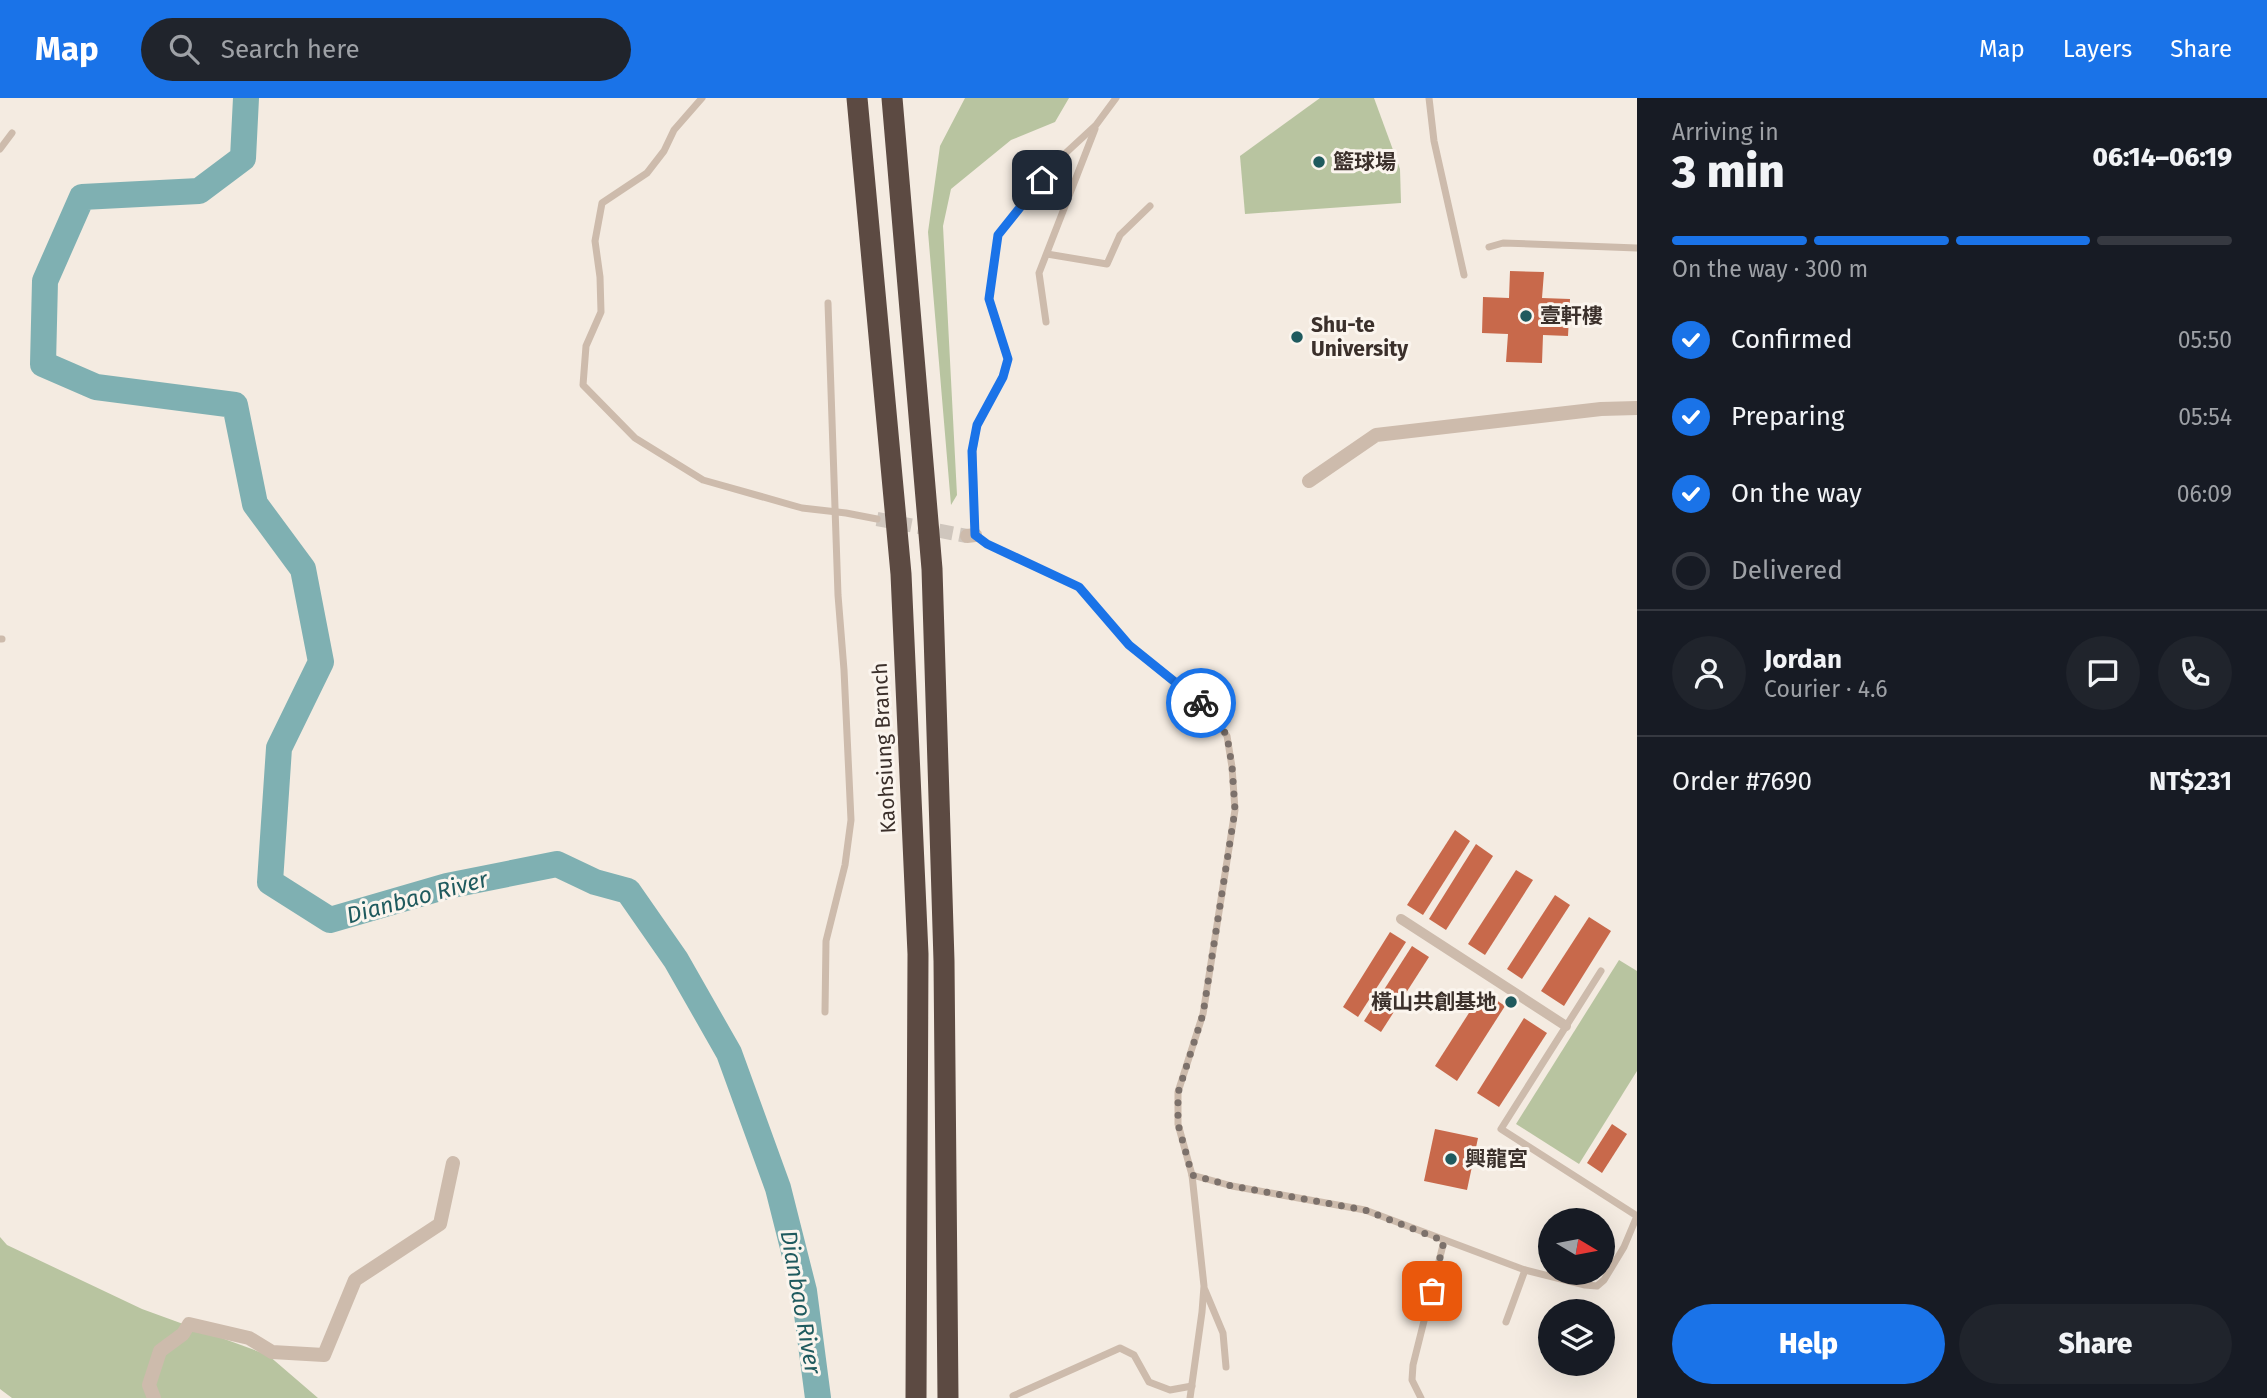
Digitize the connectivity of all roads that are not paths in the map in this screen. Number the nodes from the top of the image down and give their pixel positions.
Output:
1 (702, 98) edge
2 (857, 98) edge
3 (892, 98) edge
4 (1116, 98) edge
5 (1429, 98) edge
6 (1096, 125) junction
7 (12, 133) dead end
8 (0, 149) edge
9 (1150, 206) dead end
10 (1489, 247) dead end
11 (1637, 248) edge
12 (1047, 254) junction
13 (1464, 275) dead end
14 (828, 303) dead end
15 (1046, 322) dead end
16 (1637, 408) edge
17 (1309, 481) dead end
18 (836, 512) junction
19 (877, 519) tunnel mouth
20 (1401, 919) dead end
21 (1601, 971) dead end
22 (825, 1012) dead end
23 (1566, 1026) junction
24 (453, 1163) dead end
25 (1192, 1175) junction
26 (1637, 1216) edge
27 (1444, 1241) junction
28 (1525, 1270) junction
29 (1204, 1286) junction
30 (1506, 1322) dead end
31 (1226, 1367) dead end
32 (1192, 1385) junction
33 (1013, 1396) dead end
34 (154, 1398) edge
35 (916, 1398) edge
36 (948, 1398) edge
37 (1190, 1398) edge
38 (1422, 1398) edge

1 - 18 lane
2 - 35 highway, Kaohsiung Branch
3 - 36 highway
4 - 6 lane
5 - 13 lane
6 - 12 lane
6 - 25 lane
7 - 8 lane
9 - 12 lane
10 - 11 lane
12 - 15 lane
14 - 18 lane
16 - 17 street
18 - 19 lane
18 - 22 lane
20 - 23 street
21 - 23 lane
23 - 26 lane
24 - 34 street
25 - 27 lane
25 - 29 lane
26 - 28 lane
27 - 28 lane
27 - 38 lane
28 - 30 lane
29 - 31 lane
29 - 32 lane
32 - 33 lane
32 - 37 lane

